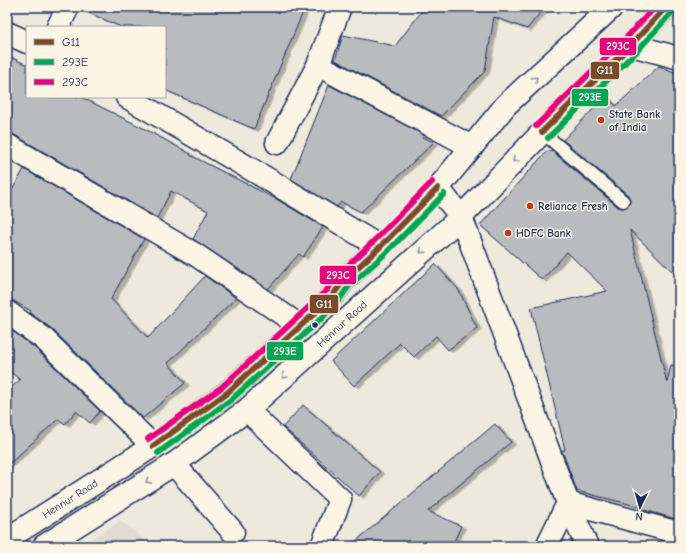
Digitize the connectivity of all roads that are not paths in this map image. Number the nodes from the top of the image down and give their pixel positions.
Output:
1 (68, 7) edge
2 (340, 7) edge
3 (612, 7) edge
4 (666, 7) edge
5 (58, 26) edge
6 (7, 33) edge
7 (26, 42) edge
8 (631, 45) junction
9 (679, 58) edge
10 (318, 65) junction
11 (129, 98) edge
12 (542, 132) junction
13 (277, 143) dead end
14 (7, 145) edge
15 (472, 147) junction
16 (438, 188) junction
17 (623, 201) dead end
18 (461, 217) junction
19 (380, 247) junction
20 (7, 312) edge
21 (300, 326) junction
22 (246, 410) junction
23 (153, 446) junction
24 (174, 464) junction
25 (568, 502) junction
26 (233, 532) dead end
27 (679, 533) edge
28 (7, 539) edge
29 (44, 546) edge
30 (322, 546) edge
31 (548, 546) edge
32 (587, 546) edge

1 - 5 street
2 - 10 street
15 -> 3 street, Hennur Road
4 - 8 street, Hennur Road
6 - 7 street
8 - 9 street
8 - 12 street, Hennur Road
10 - 13 street
10 - 15 street
11 - 19 street
12 - 17 lane
12 -> 18 street, Hennur Road
14 - 21 street
15 - 16 street, Hennur Road
16 - 18 street
16 - 19 street, Hennur Road
18 -> 22 street, Hennur Road
18 - 25 street
19 - 21 street, Hennur Road
20 - 23 street
21 - 23 street, Hennur Road
22 - 24 street, Hennur Road
22 - 30 street
23 - 28 street, Hennur Road
24 - 26 street
24 -> 29 street, Hennur Road
25 - 27 street
25 - 31 street
25 - 32 street

